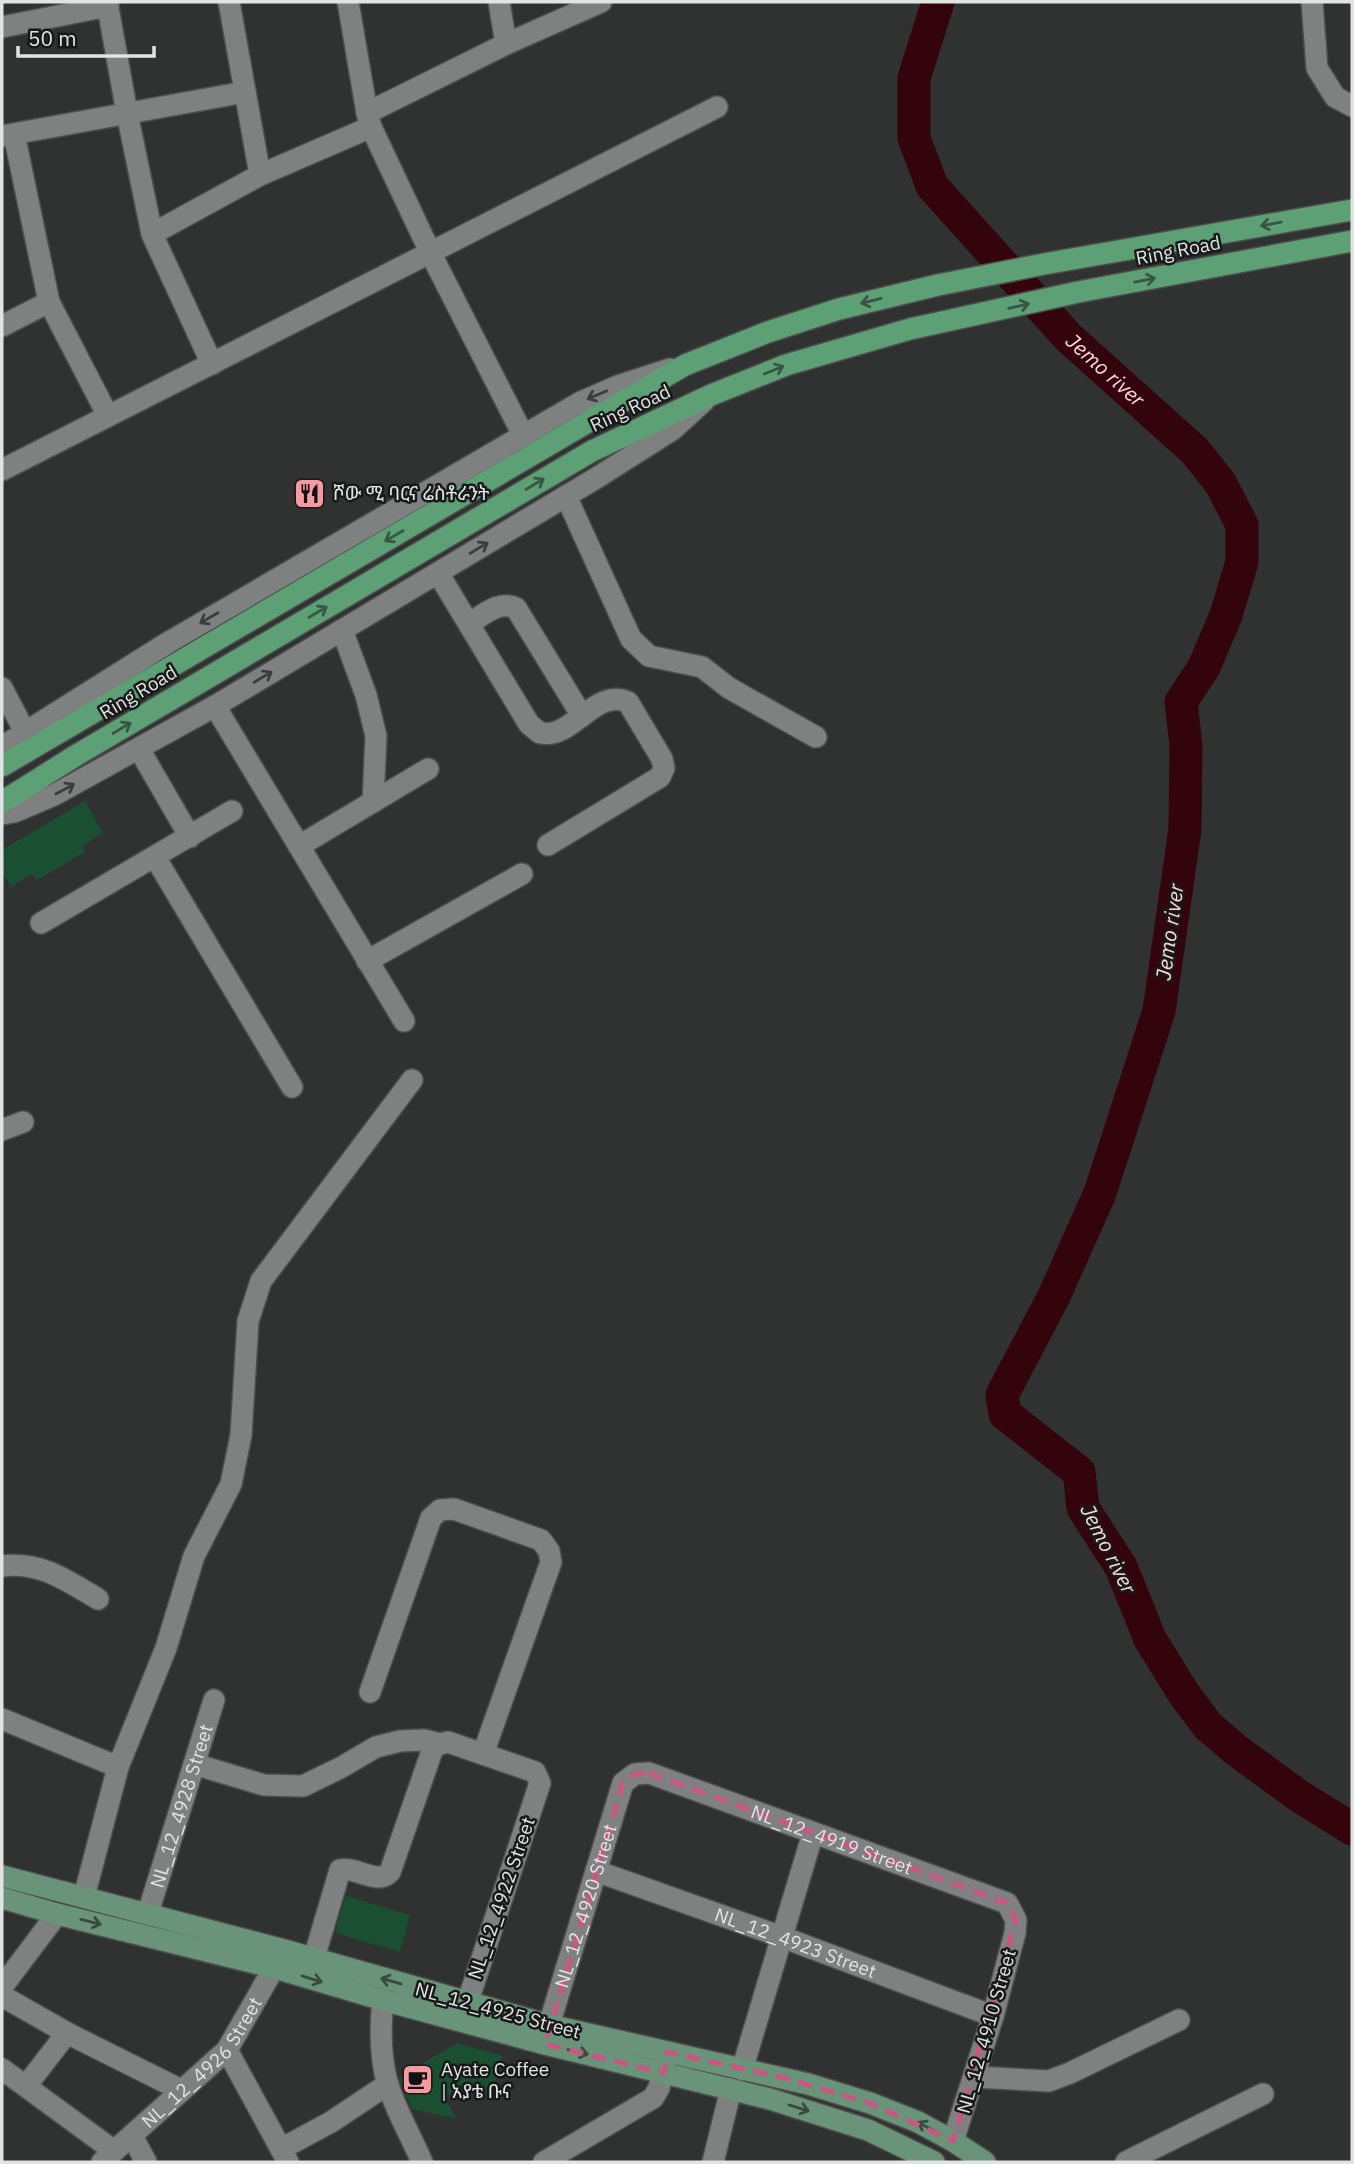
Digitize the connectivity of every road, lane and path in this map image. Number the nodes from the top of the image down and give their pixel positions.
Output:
1 (229, 2) edge
2 (348, 2) edge
3 (499, 2) edge
4 (601, 2) edge
5 (1312, 2) edge
6 (107, 4) edge
7 (2, 27) edge
8 (506, 44) junction
9 (245, 92) junction
10 (1352, 106) edge
11 (718, 107) dead end
12 (127, 113) junction
13 (369, 120) junction
14 (8, 135) edge
15 (260, 175) junction
16 (1348, 209) edge
17 (152, 234) junction
18 (1347, 243) edge
19 (431, 254) junction
20 (49, 302) junction
21 (2, 326) edge
22 (212, 364) junction
23 (685, 365) junction
24 (711, 395) junction
25 (108, 416) junction
26 (523, 435) junction
27 (2, 470) edge
28 (566, 496) junction
29 (438, 573) junction
30 (469, 624) junction
31 (342, 631) junction
32 (2, 688) edge
33 (215, 706) junction
34 (582, 716) junction
35 (25, 732) junction
36 (816, 737) dead end
37 (2, 747) edge
38 (139, 749) junction
39 (2, 766) edge
40 (428, 769) dead end
41 (2, 802) edge
42 (373, 802) junction
43 (232, 811) dead end
44 (2, 814) edge
45 (190, 836) junction
46 (548, 845) dead end
47 (299, 846) junction
48 (155, 857) junction
49 (522, 874) dead end
50 (41, 923) dead end
51 (368, 961) junction
52 (404, 1021) dead end
53 (412, 1080) dead end
54 (292, 1087) dead end
55 (23, 1122) dead end
56 (2, 1130) edge
57 (2, 1566) edge
58 (98, 1599) dead end
59 (370, 1692) dead end
60 (214, 1700) dead end
61 (2, 1719) edge
62 (440, 1744) junction
63 (483, 1754) junction
64 (194, 1764) junction
65 (118, 1767) junction
66 (635, 1774) joint
67 (813, 1833) junction
68 (596, 1871) junction
69 (2, 1876) edge
70 (84, 1897) junction
71 (2, 1898) edge
72 (148, 1913) junction
73 (57, 1914) junction
74 (1016, 1920) joint
75 (782, 1937) junction
76 (314, 1958) junction
77 (280, 1959) junction
78 (2, 1987) edge
79 (2, 1996) edge
80 (383, 2000) junction
81 (464, 2012) junction
82 (993, 2016) junction
83 (1179, 2020) dead end
84 (67, 2033) junction
85 (547, 2035) junction
86 (227, 2050) junction
87 (665, 2062) junction
88 (2, 2069) edge
89 (743, 2070) junction
90 (974, 2077) junction
91 (388, 2084) junction
92 (26, 2086) junction
93 (731, 2089) junction
94 (181, 2090) junction
95 (1263, 2094) dead end
96 (132, 2136) junction
97 (953, 2141) junction
98 (108, 2156) edge
99 (284, 2156) edge
100 (553, 2160) edge
101 (146, 2162) edge
102 (422, 2162) edge
103 (713, 2162) edge
104 (934, 2162) edge
105 (985, 2162) edge
106 (1126, 2162) edge

1 - 9 street
2 - 13 street
3 - 8 street
4 - 8 street
5 - 10 street
6 - 7 street
6 - 12 street
8 - 13 street
9 - 12 street
9 - 15 street
11 - 19 street
12 - 14 street
12 - 17 street
13 - 15 street
13 - 19 street
14 - 20 street
15 - 17 street
16 -> 23 highway, Ring Road
17 - 22 street
24 -> 18 highway, Ring Road
19 - 22 street
19 - 26 street
20 - 21 street
20 - 25 street
22 - 25 street
23 -> 26 street
23 -> 39 highway, Ring Road
24 - 28 street
41 -> 24 highway, Ring Road
25 - 27 street
26 -> 35 street
29 -> 28 street
28 - 36 street
29 - 30 street
29 - 31 street
30 - 34 street
30 - 34 street
33 -> 31 street
31 - 42 street
32 - 35 street
33 - 38 street
33 - 47 street
34 - 46 street
35 - 37 street
44 -> 38 street
38 - 45 street
40 - 42 street
42 - 47 street
43 - 45 street
45 - 48 street
47 - 51 street
48 - 50 street
48 - 54 street
49 - 51 street
51 - 52 street
53 - 65 street
55 - 56 street
57 - 58 street
59 - 63 street
60 - 64 street, NL_12_4928 Street
61 - 65 street
62 - 63 street
62 - 64 street
62 - 76 street
63 - 81 street, NL_12_4922 Street
64 - 72 street, NL_12_4928 Street
65 - 70 street
66 - 67 street, NL_12_4919 Street
66 - 68 street, NL_12_4920 Street
67 - 74 street, NL_12_4919 Street
67 - 75 street
68 - 75 street, NL_12_4923 Street
68 - 85 street, NL_12_4920 Street
69 - 70 main road, NL_12_4925 Street
70 - 72 main road, NL_12_4925 Street
71 - 73 main road, NL_12_4925 Street
72 - 77 main road, NL_12_4925 Street
73 -> 77 main road, NL_12_4925 Street
73 - 78 street
74 - 82 street, NL_12_4910 Street
75 - 82 street, NL_12_4923 Street
75 - 89 street
76 - 77 main road, NL_12_4925 Street
81 -> 76 main road, NL_12_4925 Street
77 -> 80 main road, NL_12_4925 Street
77 - 86 street, NL_12_4926 Street
79 - 84 street
80 - 81 main road, NL_12_4925 Street
80 - 91 street
81 - 85 main road, NL_12_4925 Street
82 - 90 street, NL_12_4910 Street
83 - 90 street
84 - 92 street
84 - 94 street
85 - 87 main road, NL_12_4925 Street
86 - 94 street, NL_12_4926 Street
86 - 99 street
87 - 89 main road, NL_12_4925 Street
87 - 93 main road, NL_12_4925 Street
87 - 100 street
88 - 92 street
97 -> 89 main road, NL_12_4925 Street
90 - 97 street, NL_12_4910 Street
91 - 99 street
91 - 102 street
92 - 98 street
93 - 103 street
93 -> 104 main road, NL_12_4925 Street
94 - 96 street, NL_12_4926 Street
95 - 106 street
96 - 98 street, NL_12_4926 Street
96 - 101 street
97 - 105 main road, NL_12_4925 Street

